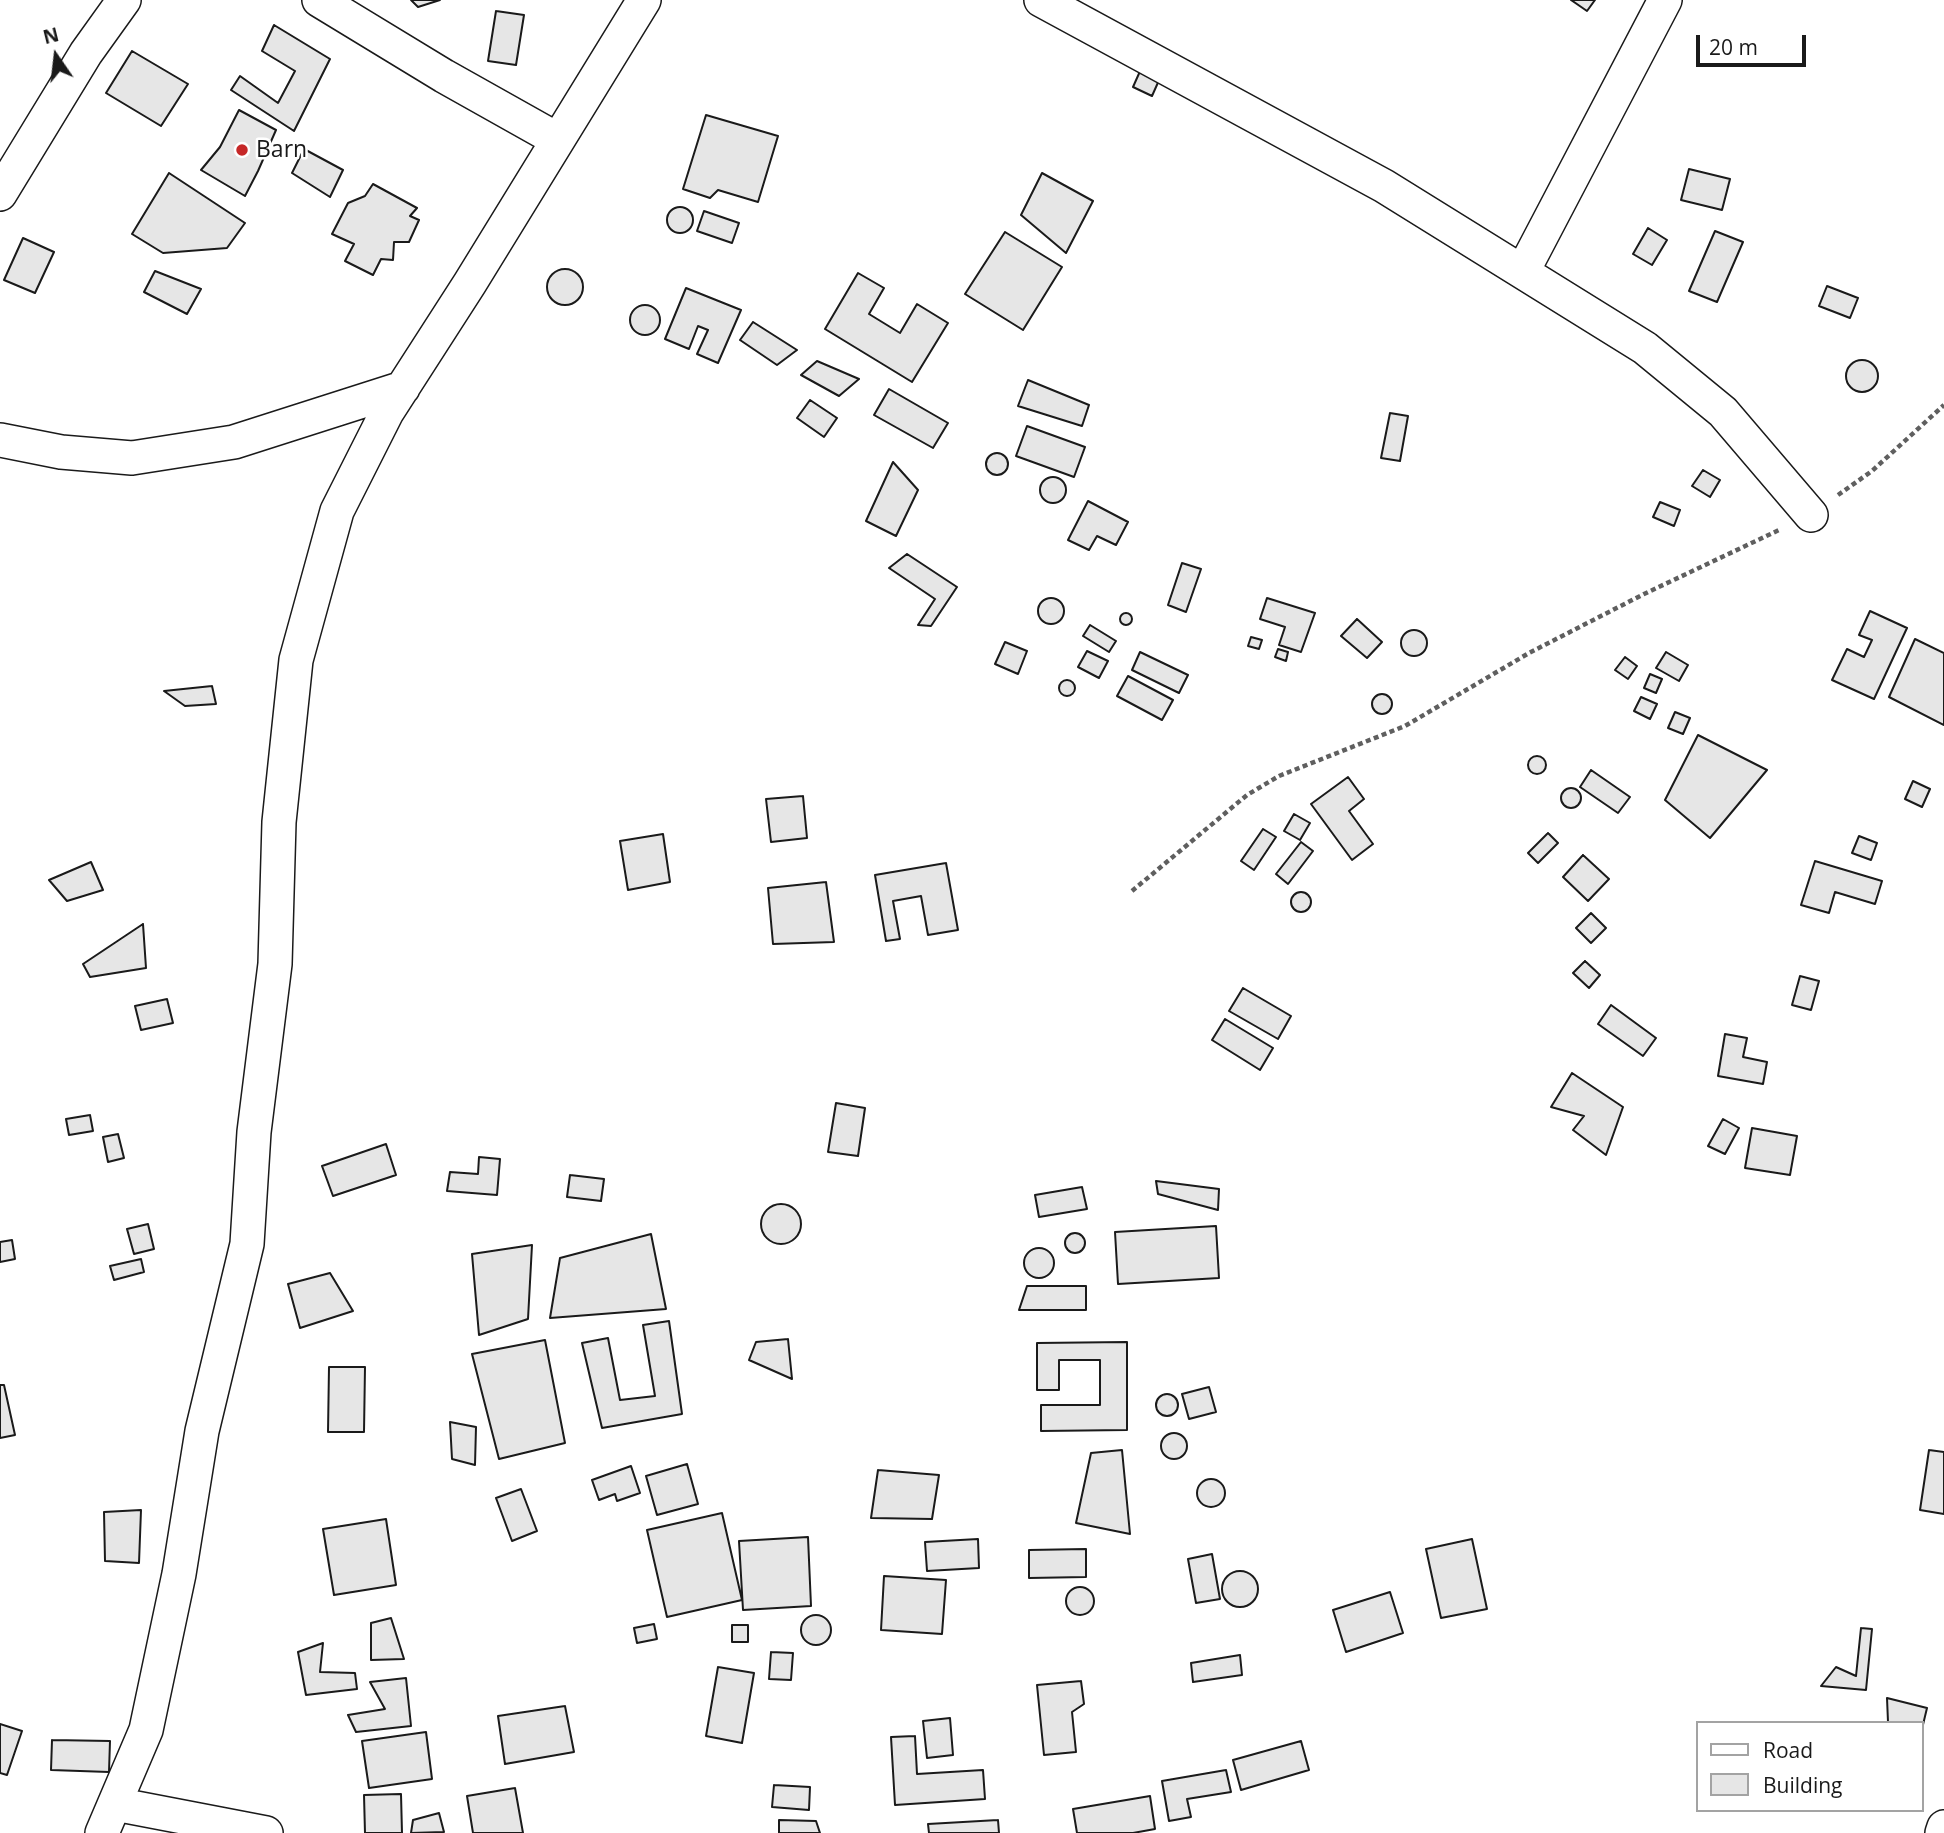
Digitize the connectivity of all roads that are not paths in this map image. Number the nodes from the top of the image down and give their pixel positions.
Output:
1 (124, 0) edge
2 (319, 0) edge
3 (644, 0) edge
4 (1041, 0) edge
5 (1665, 0) edge
6 (558, 140) junction
7 (0, 194) edge
8 (1523, 271) junction
9 (403, 388) junction
10 (0, 440) edge
11 (1811, 515) road end
12 (108, 1818) edge
13 (1944, 1827) edge
14 (266, 1833) edge
15 (1942, 1833) edge

1 - 7 street
2 - 6 street
3 - 6 street
4 - 8 street
5 - 8 street
6 - 9 street
8 - 11 street
9 - 10 street
9 - 12 street
12 - 14 street
13 - 15 street

